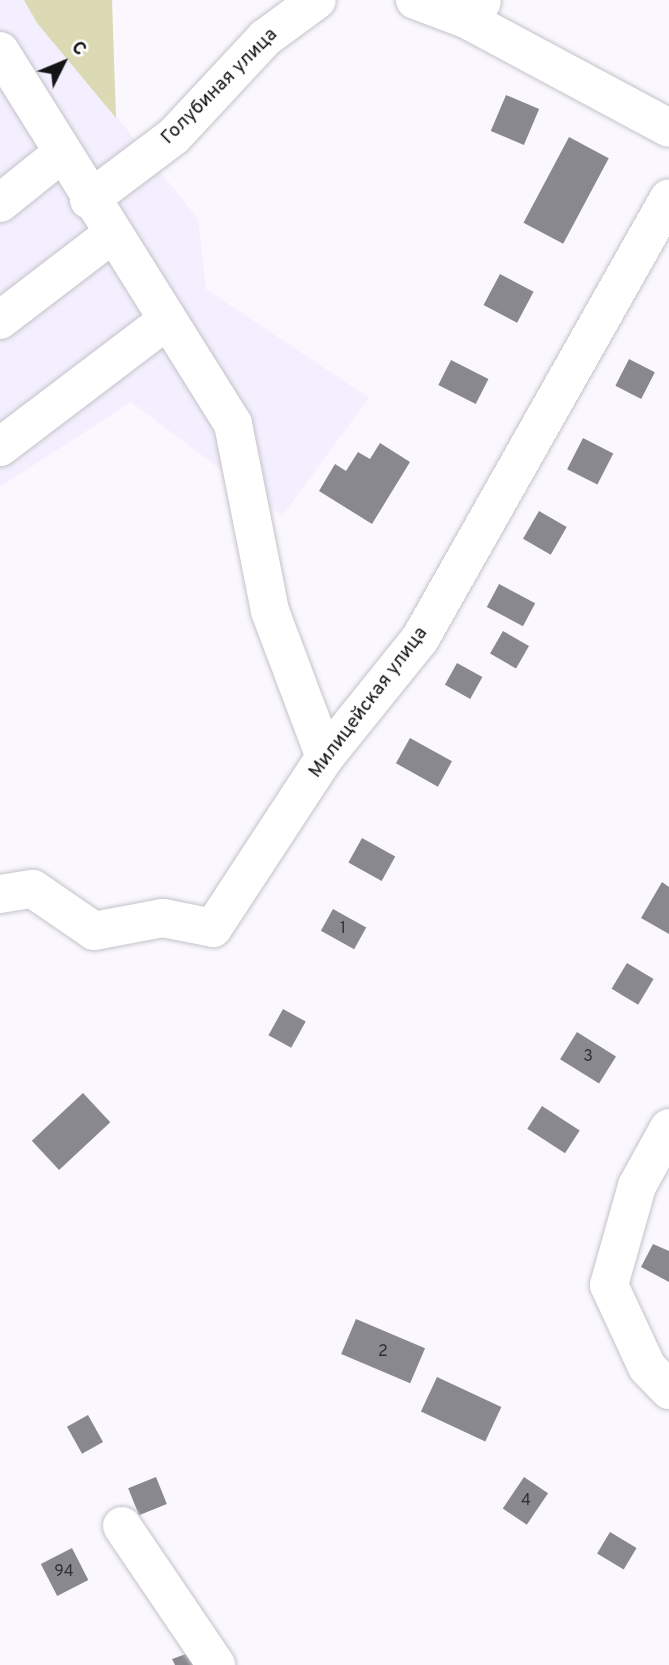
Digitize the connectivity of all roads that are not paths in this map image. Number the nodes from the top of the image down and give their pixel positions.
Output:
1 (317, 0) edge
2 (415, 0) edge
3 (475, 10) edge
4 (0, 51) edge
5 (669, 128) edge
6 (61, 154) junction
7 (669, 198) edge
8 (89, 200) junction
9 (0, 203) edge
10 (111, 235) junction
11 (0, 320) edge
12 (166, 321) junction
13 (0, 447) edge
14 (325, 757) junction
15 (0, 894) edge
16 (669, 1128) edge
17 (669, 1390) edge
18 (122, 1526) dead end
19 (216, 1665) edge

1 - 8 street, Голубиная улица
2 - 3 street
3 - 5 street
4 - 6 street
6 - 8 street
6 - 9 street
7 - 14 street, Милицейская улица
8 - 10 street
10 - 11 street
10 - 12 street
12 - 13 street
12 - 14 street
14 - 15 street, Милицейская улица
16 - 17 street
18 - 19 street

